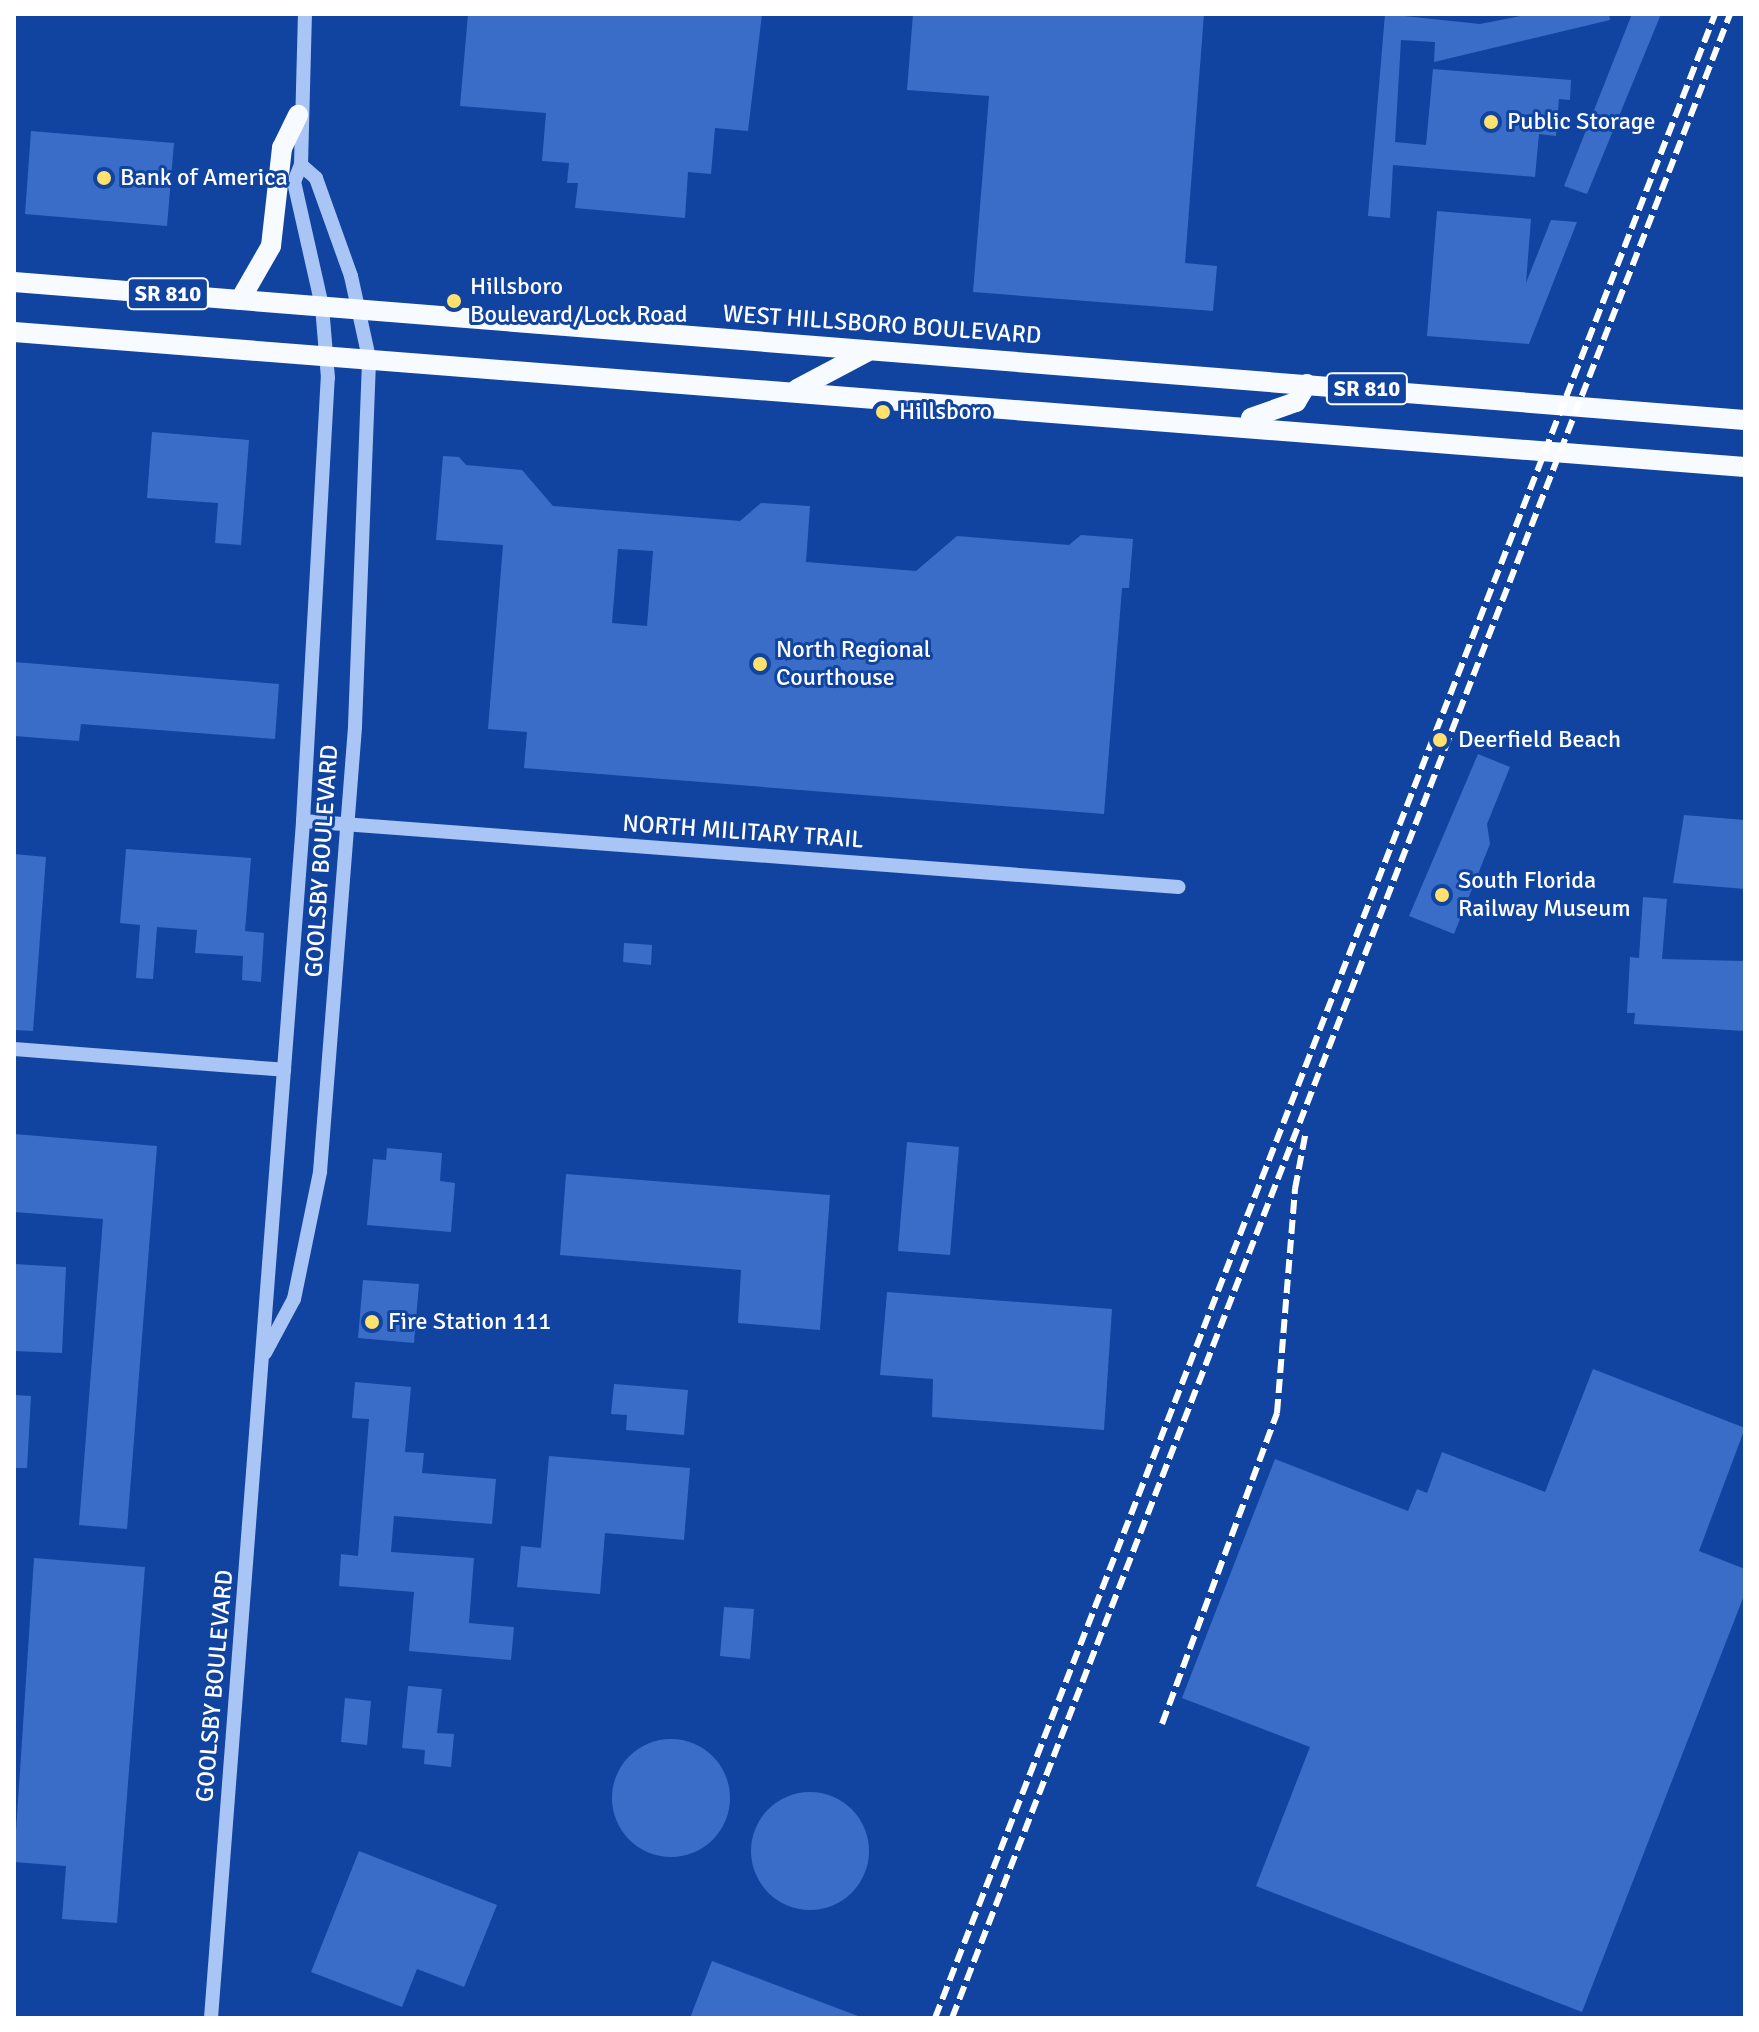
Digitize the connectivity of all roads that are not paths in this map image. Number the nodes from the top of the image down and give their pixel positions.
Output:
1 (305, 14) edge
2 (298, 115) junction
3 (301, 165) junction
4 (14, 282) edge
5 (240, 300) junction
6 (322, 306) junction
7 (360, 309) junction
8 (14, 332) edge
9 (870, 350) junction
10 (329, 355) junction
11 (369, 358) junction
12 (1307, 384) junction
13 (797, 389) junction
14 (1745, 420) edge
15 (1220, 423) junction
16 (1745, 467) edge
17 (303, 821) junction
18 (347, 824) junction
19 (1179, 887) dead end
20 (14, 1049) edge
21 (284, 1070) junction
22 (263, 1357) junction
23 (211, 2018) edge

1 - 2 street
2 - 3 street
2 - 5 main road
3 - 6 street
3 - 7 street, GOOLSBY BOULEVARD
4 - 5 main road, WEST HILLSBORO BOULEVARD / SR 810
5 - 6 main road, WEST HILLSBORO BOULEVARD / SR 810
6 - 7 main road, WEST HILLSBORO BOULEVARD / SR 810
6 - 10 street
7 - 9 main road, WEST HILLSBORO BOULEVARD / SR 810
7 - 11 street, GOOLSBY BOULEVARD
8 - 10 main road, SR 810
9 - 12 main road, WEST HILLSBORO BOULEVARD / SR 810
9 - 13 main road
10 - 11 main road, SR 810
10 - 17 street, GOOLSBY BOULEVARD
11 - 13 main road, SR 810
11 - 18 street, GOOLSBY BOULEVARD
12 - 14 main road, WEST HILLSBORO BOULEVARD / SR 810
12 - 15 main road
13 - 15 main road, SR 810
15 - 16 main road, SR 810
17 - 18 street, NORTH MILITARY TRAIL
17 - 21 street, GOOLSBY BOULEVARD
18 - 19 street, NORTH MILITARY TRAIL
18 - 22 street, GOOLSBY BOULEVARD
20 - 21 street
21 - 22 street, GOOLSBY BOULEVARD
22 - 23 street, GOOLSBY BOULEVARD

